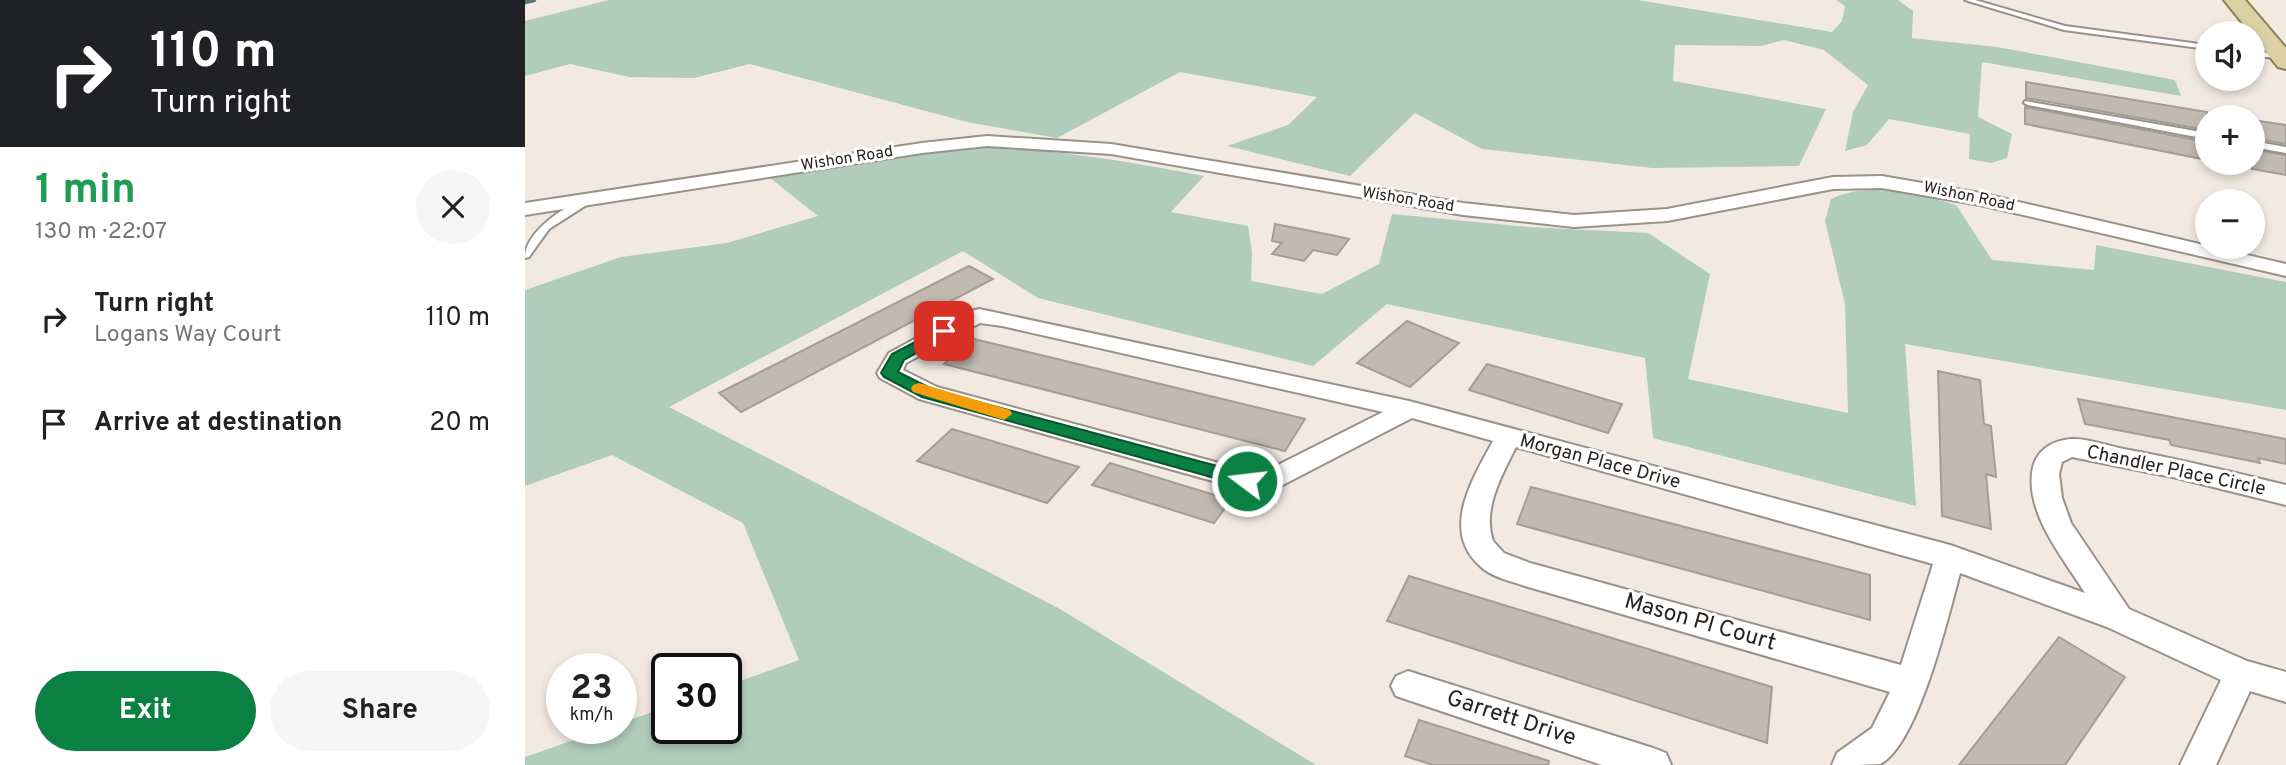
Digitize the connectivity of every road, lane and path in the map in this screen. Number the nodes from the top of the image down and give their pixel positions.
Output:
1 (1968, 0) edge
2 (2234, 0) edge
3 (2195, 45) edge
4 (2265, 56) edge
5 (2284, 60) edge
6 (2028, 103) dead end
7 (2195, 134) edge
8 (2265, 146) edge
9 (2286, 150) edge
10 (588, 200) junction
11 (525, 209) edge
12 (525, 256) edge
13 (2286, 270) edge
14 (1409, 410) junction
15 (1508, 437) junction
16 (2286, 495) edge
17 (1950, 557) junction
18 (2118, 618) junction
19 (2241, 674) junction
20 (1912, 683) junction
21 (1408, 686) dead end
22 (2286, 687) edge
23 (1653, 765) edge
24 (1850, 765) edge
25 (2198, 765) edge

1 - 3 lane
2 - 5 main road
4 - 5 lane
6 - 7 lane
8 - 9 lane
10 - 11 street, Wishon Road
10 - 12 lane
10 - 13 street, Wishon Road
14 - 14 street, Morgan Place Drive
14 - 15 street, Morgan Place Drive
15 - 17 street, Morgan Place Drive
15 - 20 street, Mason Pl Court
16 - 18 street, Chandler Place Circle
17 - 18 street, Morgan Place Drive
17 - 20 street
18 - 19 street
19 - 22 street
19 - 25 street
20 - 24 street
21 - 23 street, Garrett Drive

